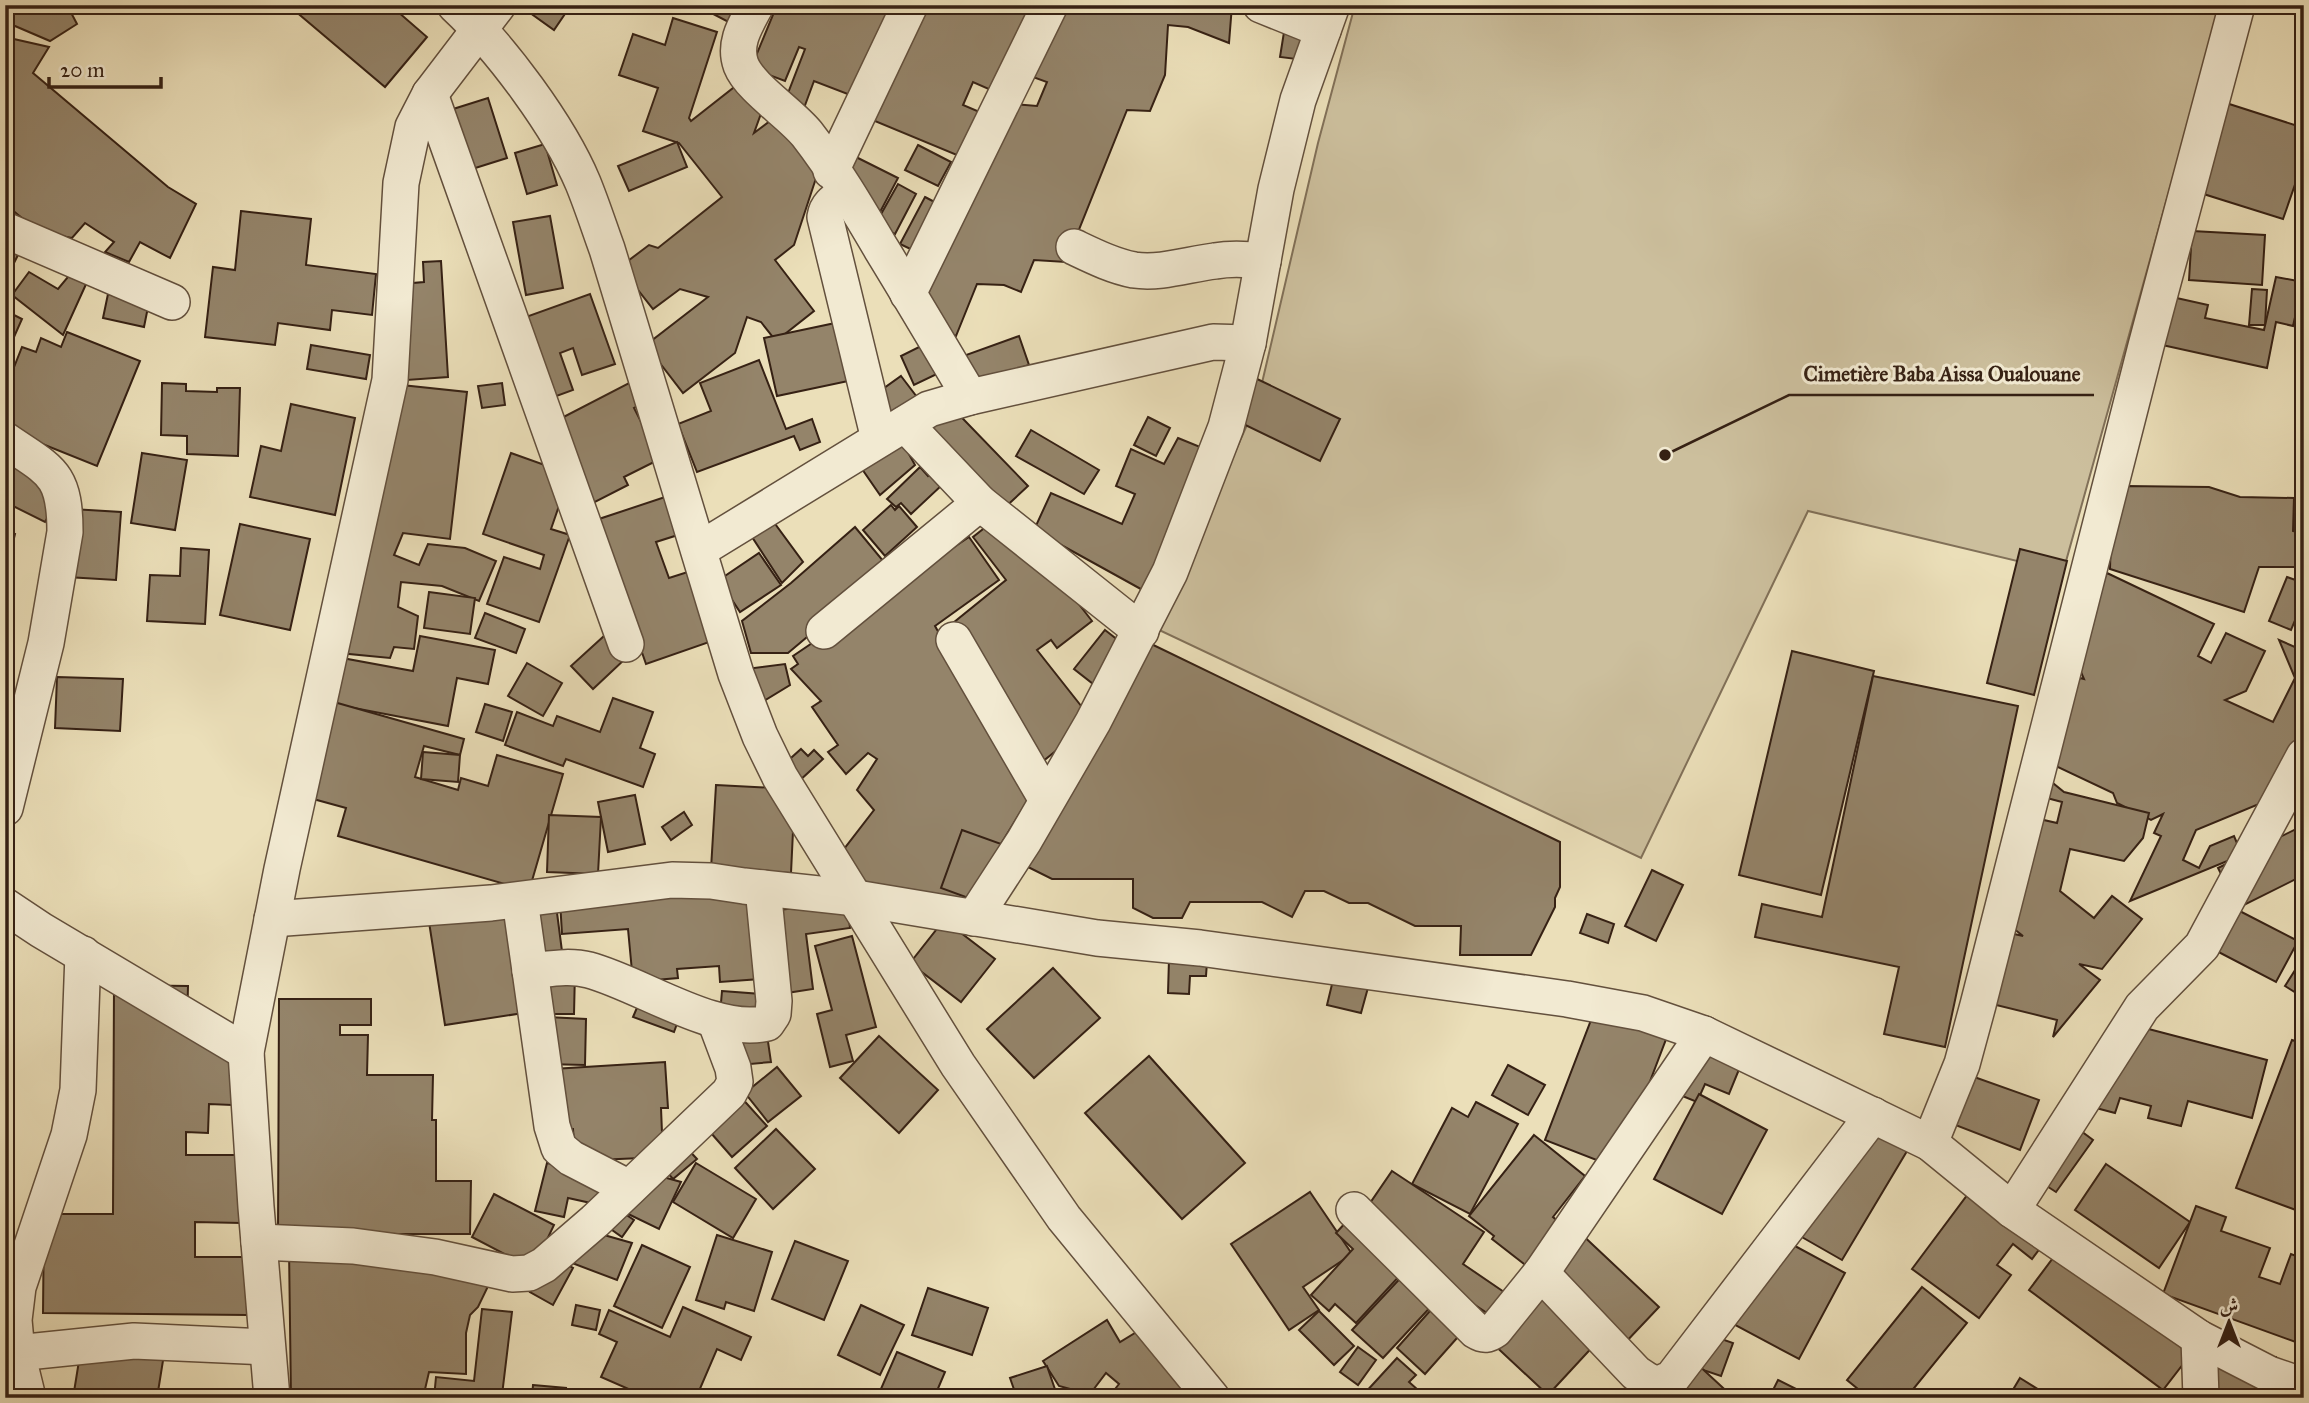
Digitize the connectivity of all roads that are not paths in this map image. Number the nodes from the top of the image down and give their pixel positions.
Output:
1 (756, 5) edge
2 (910, 5) edge
3 (1050, 5) edge
4 (1261, 5) edge
5 (2237, 5) edge
6 (477, 13) edge
7 (1327, 18) edge
8 (430, 94) junction
9 (839, 182) junction
10 (5, 230) edge
11 (1074, 247) dead end
12 (1263, 261) junction
13 (908, 294) junction
14 (172, 302) dead end
15 (1248, 343) junction
16 (970, 397) junction
17 (892, 432) junction
18 (5, 440) edge
19 (980, 503) junction
20 (699, 550) junction
21 (824, 631) dead end
22 (1141, 631) junction
23 (954, 639) dead end
24 (626, 644) dead end
25 (2304, 756) edge
26 (1047, 800) junction
27 (5, 808) edge
28 (763, 888) junction
29 (856, 898) junction
30 (520, 900) junction
31 (5, 906) edge
32 (974, 918) junction
33 (272, 919) junction
34 (83, 954) junction
35 (530, 971) junction
36 (715, 1020) junction
37 (1704, 1034) junction
38 (246, 1052) junction
39 (1873, 1115) junction
40 (1930, 1143) junction
41 (629, 1188) junction
42 (1354, 1210) dead end
43 (2012, 1210) junction
44 (259, 1242) junction
45 (1541, 1273) junction
46 (2199, 1338) junction
47 (267, 1346) junction
48 (17, 1353) junction
49 (2304, 1386) edge
50 (28, 1398) edge
51 (272, 1398) edge
52 (1212, 1398) edge
53 (2201, 1398) edge

1 - 9 street
2 - 9 street
3 - 13 street
4 - 7 street
5 - 40 street
6 - 8 street
6 - 20 street
7 - 12 street
8 - 24 street
8 - 33 street
9 - 13 street
9 - 17 street
10 - 14 street
11 - 12 street
12 - 15 street
13 - 16 street
15 - 16 street
15 - 22 street
16 - 17 street
17 - 19 street
17 - 20 street
18 - 27 street
19 - 21 street
19 - 22 street
20 - 29 street
22 - 26 street
23 - 26 street
25 - 43 street
26 - 32 street
28 - 29 street
28 - 30 street
28 - 36 street
29 - 32 street
29 - 52 street
30 - 33 street
30 - 35 street
31 - 34 street
32 - 37 street
33 - 38 street
34 - 38 street
34 - 48 street
35 - 36 street
35 - 41 street
36 - 41 street
37 - 39 street
37 - 45 street
38 - 44 street
39 - 40 street
39 - 45 street
40 - 43 street
41 - 44 street
42 - 45 street
43 - 46 street
44 - 47 street
46 - 49 street
46 - 53 street
47 - 48 street
47 - 51 street
48 - 50 street

